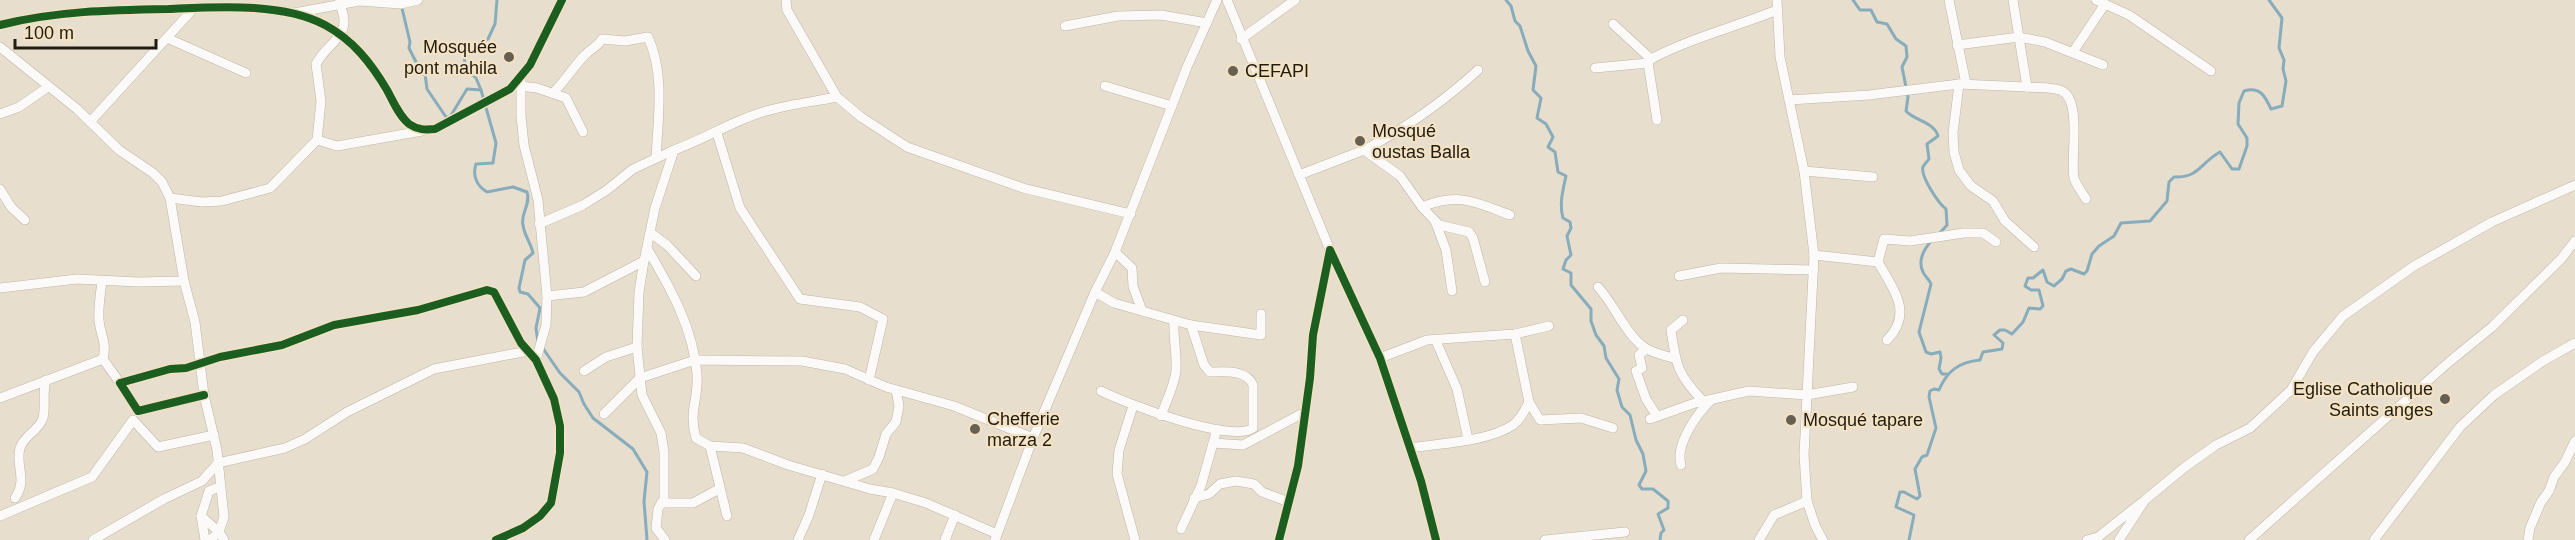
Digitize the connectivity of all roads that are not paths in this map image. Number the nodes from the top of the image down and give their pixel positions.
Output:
1 (418, 0) edge
2 (562, 0) edge
3 (786, 0) edge
4 (1217, 0) edge
5 (1227, 0) edge
6 (1294, 0) edge
7 (1949, 0) edge
8 (2013, 0) edge
9 (2100, 2) edge
10 (339, 3) junction
11 (1777, 5) edge
12 (194, 8) junction
13 (294, 13) junction
14 (1207, 23) junction
15 (1613, 24) dead end
16 (0, 25) edge
17 (1065, 26) dead end
18 (342, 35) junction
19 (2019, 37) junction
20 (166, 38) junction
21 (1241, 39) junction
22 (1957, 45) junction
23 (0, 47) edge
24 (2073, 52) junction
25 (1650, 61) junction
26 (2103, 65) dead end
27 (1594, 68) dead end
28 (1478, 70) dead end
29 (2211, 71) dead end
30 (246, 73) dead end
31 (520, 82) junction
32 (1963, 84) junction
33 (1105, 86) dead end
34 (48, 87) junction
35 (2027, 87) junction
36 (553, 93) junction
37 (837, 97) junction
38 (1789, 100) junction
39 (1172, 106) junction
40 (0, 114) edge
41 (1657, 120) dead end
42 (90, 122) junction
43 (422, 130) junction
44 (583, 132) dead end
45 (717, 133) junction
46 (317, 140) junction
47 (674, 150) junction
48 (1364, 150) junction
49 (656, 158) junction
50 (1804, 171) junction
51 (1299, 175) junction
52 (1873, 177) dead end
53 (2575, 185) edge
54 (0, 189) edge
55 (170, 198) junction
56 (2086, 199) dead end
57 (1422, 207) junction
58 (1131, 214) junction
59 (1510, 215) dead end
60 (1434, 217) junction
61 (25, 220) dead end
62 (539, 224) junction
63 (652, 234) junction
64 (2575, 241) edge
65 (1996, 242) dead end
66 (2034, 247) dead end
67 (648, 250) junction
68 (1330, 250) junction
69 (1116, 252) junction
70 (1814, 255) junction
71 (644, 261) junction
72 (1878, 262) junction
73 (1814, 270) junction
74 (696, 276) dead end
75 (1678, 276) dead end
76 (184, 281) junction
77 (102, 282) junction
78 (1485, 282) dead end
79 (1598, 287) dead end
80 (0, 288) edge
81 (1452, 291) dead end
82 (1095, 292) junction
83 (547, 296) junction
84 (1142, 311) junction
85 (1261, 314) dead end
86 (1683, 320) dead end
87 (1174, 321) junction
88 (1191, 325) junction
89 (1549, 326) dead end
90 (1515, 334) junction
91 (1887, 340) dead end
92 (1436, 341) junction
93 (2575, 343) edge
94 (638, 347) junction
95 (1646, 349) junction
96 (528, 351) junction
97 (538, 356) junction
98 (1380, 358) junction
99 (1676, 359) junction
100 (103, 360) junction
101 (695, 360) junction
102 (201, 364) junction
103 (584, 370) dead end
104 (640, 378) junction
105 (46, 380) junction
106 (869, 380) junction
107 (120, 383) junction
108 (33, 386) junction
109 (1853, 387) dead end
110 (896, 390) junction
111 (1101, 392) dead end
112 (204, 395) junction
113 (1807, 395) junction
114 (0, 398) edge
115 (42, 398) junction
116 (1707, 400) junction
117 (1529, 402) junction
118 (1133, 406) junction
119 (1305, 412) junction
120 (604, 414) dead end
121 (1161, 416) junction
122 (1613, 428) dead end
123 (1217, 429) junction
124 (214, 435) junction
125 (1033, 438) junction
126 (1468, 439) junction
127 (2575, 441) edge
128 (1213, 443) junction
129 (710, 446) junction
130 (1411, 448) junction
131 (218, 463) junction
132 (1681, 465) dead end
133 (822, 474) junction
134 (845, 481) junction
135 (219, 487) junction
136 (719, 489) junction
137 (893, 493) junction
138 (15, 498) dead end
139 (1194, 498) junction
140 (2145, 500) junction
141 (1807, 501) junction
142 (1289, 502) junction
143 (661, 503) junction
144 (955, 515) junction
145 (0, 516) edge
146 (201, 516) junction
147 (727, 516) dead end
148 (1181, 529) dead end
149 (1625, 532) dead end
150 (222, 536) edge
151 (996, 537) edge
152 (1564, 539) edge
153 (93, 540) edge
154 (205, 540) edge
155 (210, 540) edge
156 (496, 540) edge
157 (665, 540) edge
158 (798, 540) edge
159 (874, 540) edge
160 (945, 540) edge
161 (1135, 540) edge
162 (1278, 540) edge
163 (1436, 540) edge
164 (1545, 540) edge
165 (1758, 540) edge
166 (1823, 540) edge
167 (2087, 540) edge
168 (2119, 540) edge
169 (2249, 540) edge
170 (2374, 540) edge
171 (2528, 540) edge

1 - 10 street
2 - 31 street
3 - 37 street
4 - 14 street
5 - 21 street
6 - 21 street
7 - 22 street
8 - 19 street
9 - 24 street
9 - 29 street
10 - 13 street
10 - 18 street
11 - 25 street
11 - 38 street
12 - 13 street
12 - 16 street
12 - 20 street
13 - 18 street
14 - 17 street
14 - 39 street
15 - 25 street
18 - 43 street
18 - 46 street
19 - 22 street
19 - 24 street
19 - 35 street
20 - 30 street
20 - 42 street
21 - 51 street
22 - 32 street
23 - 34 street
24 - 26 street
25 - 27 street
25 - 41 street
28 - 48 street
31 - 36 street
31 - 43 street
31 - 62 street
32 - 35 street
32 - 38 street
32 - 66 street
33 - 39 street
34 - 40 street
34 - 42 street
35 - 56 street
36 - 44 street
36 - 49 street
37 - 45 street
37 - 58 street
38 - 50 street
39 - 58 street
42 - 55 street
43 - 46 street
45 - 47 street
45 - 106 street
46 - 55 street
47 - 49 street
47 - 63 street
48 - 51 street
48 - 57 street
49 - 62 street
50 - 52 street
50 - 70 street
51 - 68 street
53 - 140 street
54 - 61 street
55 - 76 street
57 - 59 street
57 - 60 street
58 - 69 street
60 - 78 street
60 - 81 street
62 - 83 street
63 - 67 street
63 - 74 street
64 - 169 street
65 - 72 street
67 - 71 street
67 - 101 street
68 - 98 street
68 - 119 street
69 - 82 street
69 - 84 street
70 - 72 street
70 - 73 street
71 - 83 street
71 - 94 street
72 - 91 street
73 - 75 street
73 - 113 street
76 - 77 street
76 - 102 street
77 - 80 street
77 - 100 street
79 - 95 street
82 - 84 street
82 - 125 street
83 - 97 street
84 - 87 street
85 - 88 street
86 - 99 street
87 - 88 street
87 - 121 street
88 - 123 street
89 - 90 street
90 - 92 street
90 - 117 street
92 - 98 street
92 - 126 street
93 - 170 street
94 - 103 street
94 - 104 street
95 - 99 street
95 - 116 street
96 - 97 street
96 - 102 street
96 - 131 street
97 - 156 street
98 - 130 street
99 - 116 street
100 - 105 street
100 - 107 street
101 - 104 street
101 - 106 street
101 - 129 street
102 - 107 street
102 - 112 street
104 - 120 street
104 - 143 street
105 - 108 street
105 - 115 street
106 - 110 street
107 - 112 street
108 - 114 street
108 - 115 street
109 - 113 street
110 - 125 street
110 - 134 street
111 - 118 street
112 - 124 street
113 - 116 street
113 - 141 street
115 - 138 street
116 - 132 street
117 - 122 street
117 - 126 street
118 - 121 street
118 - 161 street
119 - 128 street
119 - 142 street
121 - 123 street
123 - 128 street
124 - 131 street
124 - 145 street
125 - 151 street
126 - 130 street
127 - 171 street
128 - 139 street
129 - 133 street
129 - 136 street
130 - 163 street
131 - 135 street
131 - 153 street
133 - 134 street
133 - 158 street
134 - 137 street
135 - 146 street
135 - 150 street
136 - 143 street
136 - 147 street
137 - 144 street
137 - 159 street
139 - 142 street
139 - 148 street
140 - 167 street
140 - 168 street
141 - 165 street
141 - 166 street
142 - 162 street
143 - 157 street
144 - 151 street
144 - 160 street
146 - 150 street
146 - 154 street
149 - 152 street
150 - 155 street
152 - 164 street

